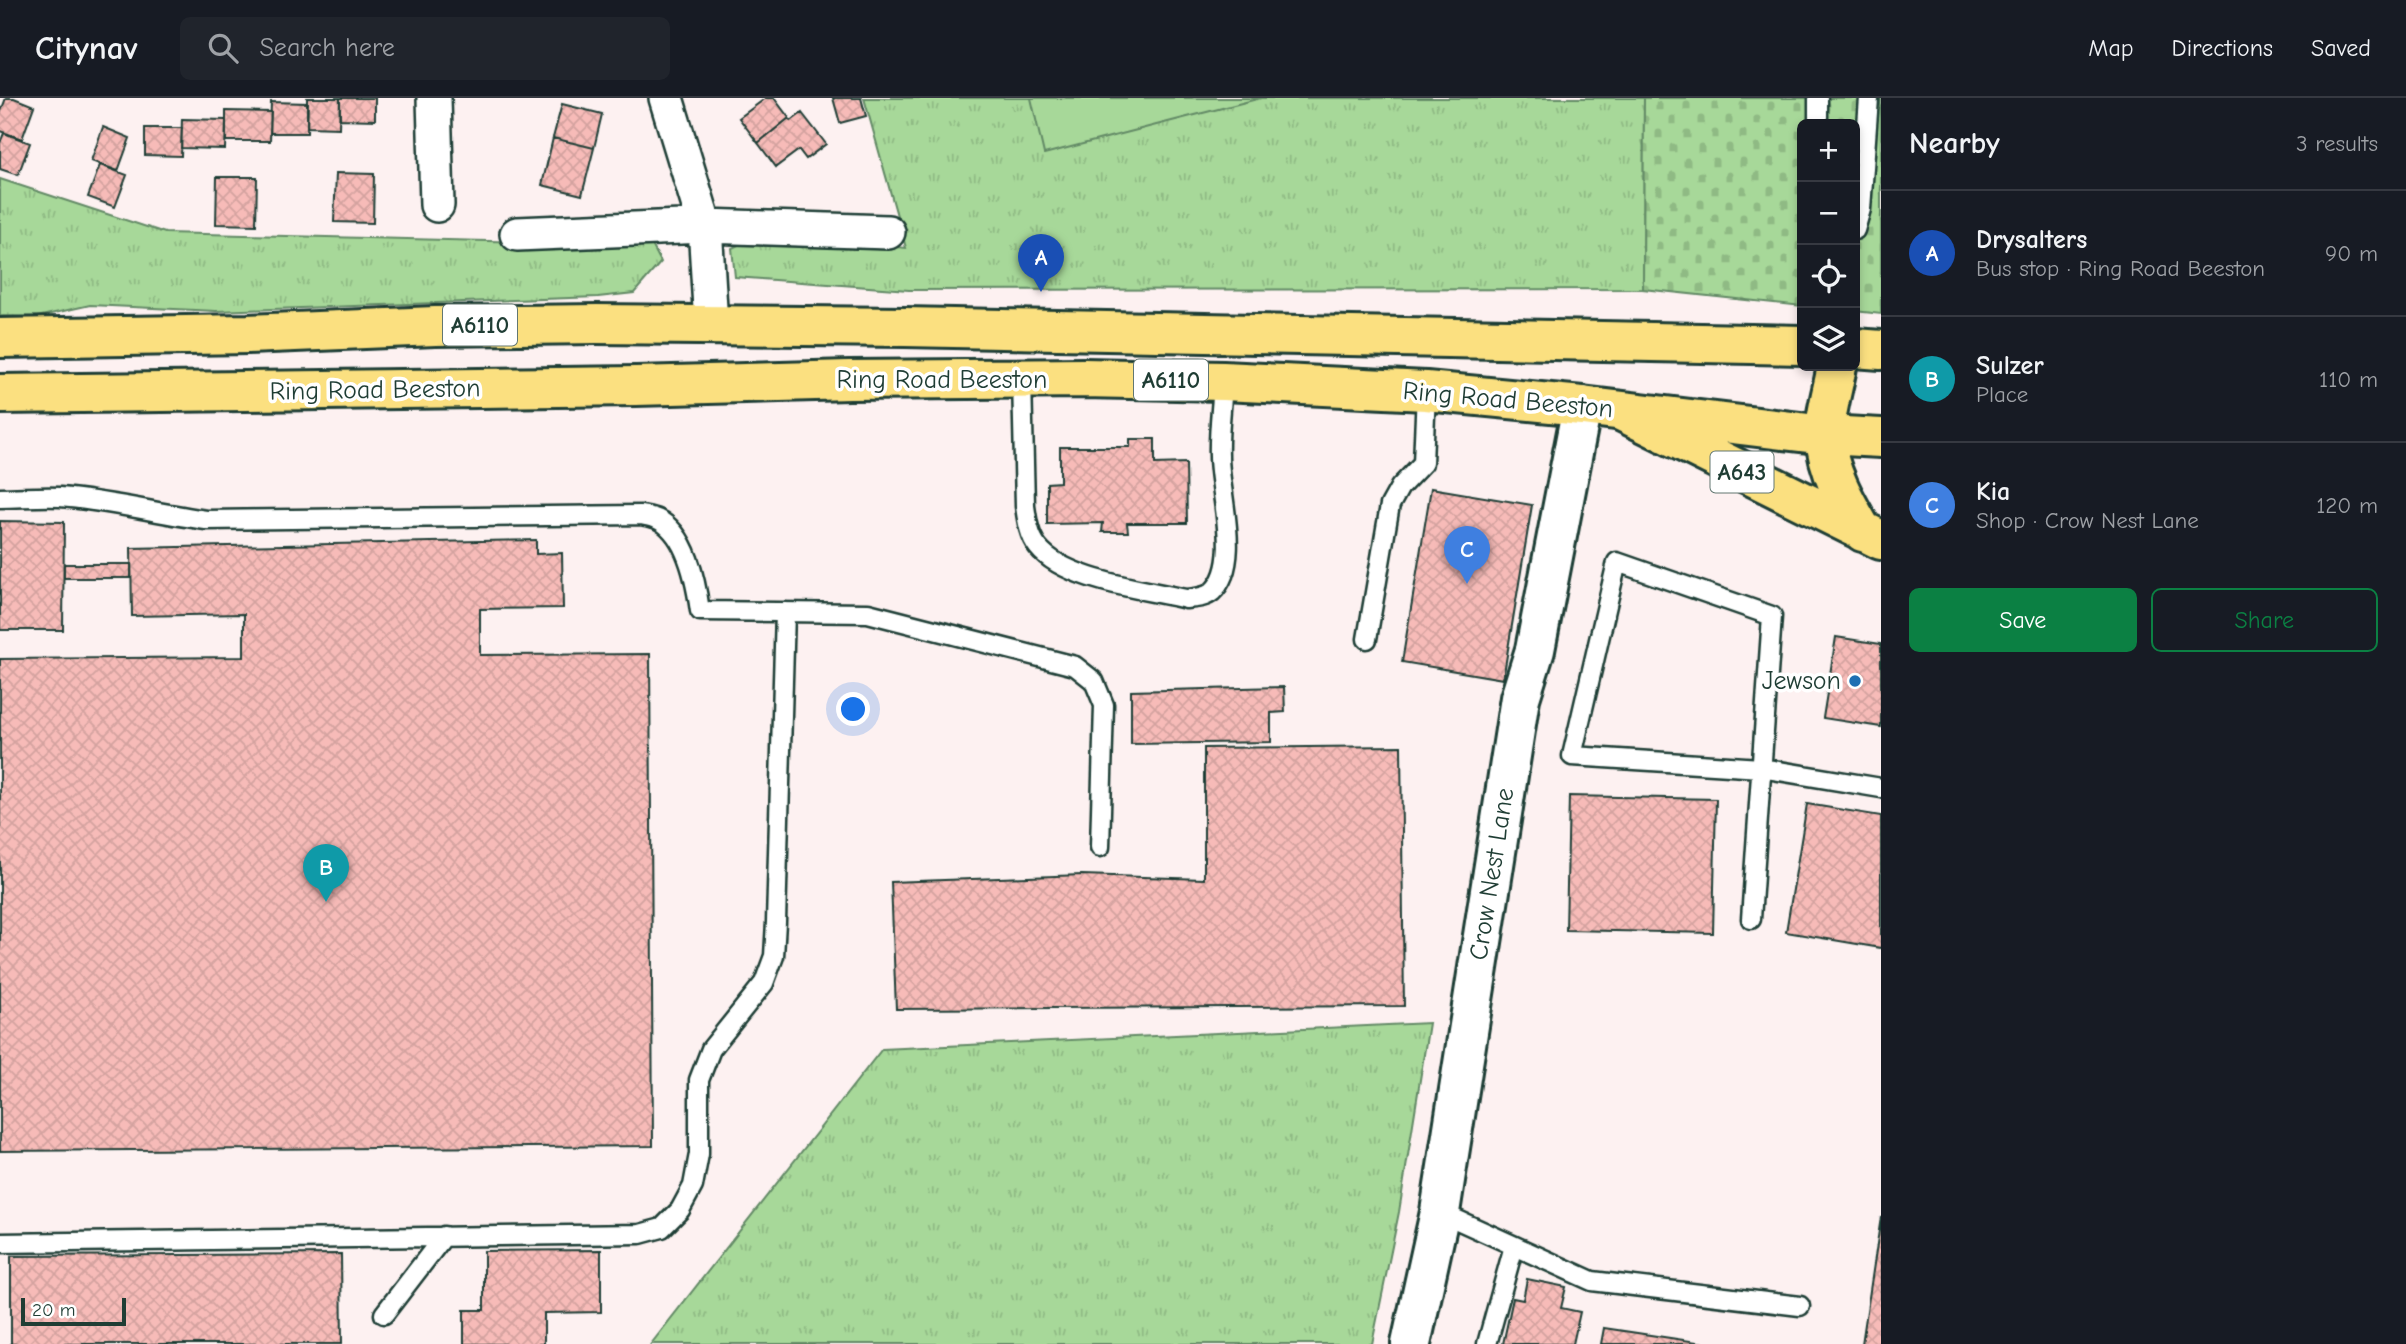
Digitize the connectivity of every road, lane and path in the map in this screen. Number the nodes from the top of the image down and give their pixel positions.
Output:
1 (434, 98) edge
2 (666, 98) edge
3 (1818, 98) edge
4 (1869, 98) edge
5 (1818, 119) edge
6 (437, 205) dead end
7 (1860, 212) edge
8 (705, 226) junction
9 (888, 232) dead end
10 (517, 234) dead end
11 (711, 325) junction
12 (0, 338) edge
13 (1797, 345) edge
14 (1860, 350) edge
15 (1881, 351) edge
16 (1860, 352) edge
17 (1881, 360) edge
18 (1836, 371) edge
19 (1022, 379) junction
20 (1223, 381) junction
21 (1426, 391) junction
22 (0, 394) edge
23 (1582, 406) junction
24 (1621, 411) junction
25 (1825, 435) junction
26 (1881, 438) edge
27 (0, 498) edge
28 (1872, 536) edge
29 (785, 612) junction
30 (1367, 639) dead end
31 (1761, 768) junction
32 (1881, 788) edge
33 (1100, 847) dead end
34 (1751, 919) dead end
35 (1440, 1212) junction
36 (444, 1236) junction
37 (0, 1243) edge
38 (1514, 1246) junction
39 (1800, 1306) dead end
40 (384, 1314) dead end
41 (1412, 1344) edge
42 (1487, 1344) edge

1 - 6 street
2 - 8 street
3 - 5 lane
4 - 7 lane
8 - 9 street
8 - 10 street
8 - 11 street
11 - 12 main road, Ring Road Beeston / A6110
11 - 13 main road, Ring Road Beeston / A6110
14 - 15 main road
16 - 17 main road
18 - 25 main road, A643
19 - 20 main road, Ring Road Beeston / A6110
19 - 20 lane
19 - 22 main road, Ring Road Beeston / A6110
20 - 21 main road, Ring Road Beeston / A6110
21 - 23 main road, Ring Road Beeston / A6110
21 - 30 lane
23 - 24 main road, Ring Road Beeston / A6110
23 - 35 street, Crow Nest Lane
24 - 25 main road, Ring Road Beeston / A6110
24 - 28 main road, A643
25 - 26 main road, Ring Road Beeston / A6110
25 - 28 main road, A643
27 - 29 lane
29 - 33 lane
29 - 36 lane
31 - 31 lane
31 - 32 lane
31 - 34 lane
35 - 38 lane
35 - 41 street, Crow Nest Lane
36 - 37 lane
36 - 40 lane
38 - 39 lane
38 - 42 lane

